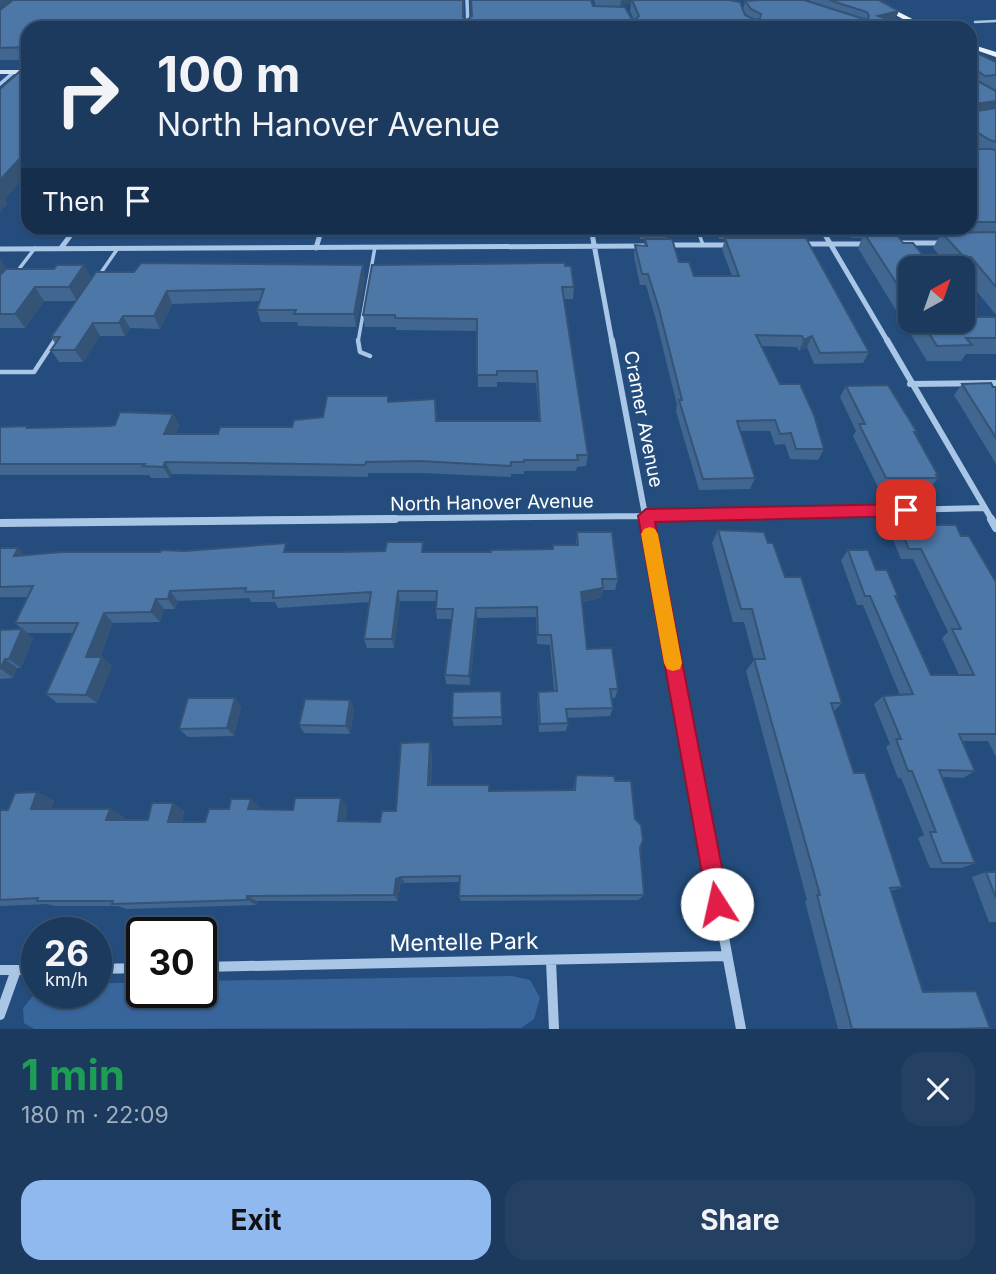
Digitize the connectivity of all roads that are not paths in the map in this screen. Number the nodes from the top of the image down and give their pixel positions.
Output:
1 (870, 0) edge
2 (467, 2) edge
3 (458, 4) edge
4 (468, 21) edge
5 (912, 21) edge
6 (996, 21) edge
7 (977, 22) edge
8 (977, 48) edge
9 (996, 55) edge
10 (0, 72) edge
11 (14, 72) junction
12 (21, 72) edge
13 (0, 84) edge
14 (71, 235) edge
15 (320, 235) edge
16 (592, 235) edge
17 (699, 235) edge
18 (825, 235) edge
19 (884, 243) edge
20 (949, 243) edge
21 (792, 244) edge
22 (831, 244) junction
23 (871, 244) edge
24 (702, 245) junction
25 (741, 245) edge
26 (594, 246) junction
27 (649, 246) edge
28 (662, 246) edge
29 (375, 247) junction
30 (34, 248) junction
31 (61, 248) junction
32 (118, 248) junction
33 (316, 248) junction
34 (0, 249) edge
35 (9, 283) edge
36 (92, 286) edge
37 (63, 329) edge
38 (370, 356) dead end
39 (0, 372) edge
40 (996, 383) edge
41 (910, 384) junction
42 (984, 508) junction
43 (646, 516) junction
44 (0, 523) edge
45 (996, 528) edge
46 (727, 956) junction
47 (551, 961) junction
48 (217, 967) edge
49 (0, 970) edge
50 (16, 970) junction
51 (21, 970) edge
52 (0, 1015) edge
53 (554, 1029) edge
54 (741, 1029) edge

1 - 5 main road
2 - 3 street
2 - 4 street
6 - 7 lane
8 - 9 main road
10 - 11 street
11 - 12 street
11 - 13 street
14 - 31 street
15 - 33 street
16 - 26 street, Cramer Avenue
17 - 24 lane
18 - 22 street
19 - 20 street
21 - 22 street
22 - 23 street
22 - 41 street
24 - 25 street
24 - 28 street
26 - 27 street
26 - 29 street
26 - 43 street, Cramer Avenue
29 - 33 street
29 - 38 lane
30 - 31 street
30 - 34 street
30 - 35 lane
31 - 32 street
32 - 33 street
32 - 36 lane
37 - 39 lane
40 - 41 street
41 - 42 street
42 - 43 street, North Hanover Avenue
42 - 45 street
43 - 44 street, North Hanover Avenue
43 - 46 street, Cramer Avenue
46 - 47 street, Mentelle Park
46 - 54 street, Cramer Avenue
47 - 48 street, Mentelle Park
47 - 53 street
49 - 50 street
50 - 51 street
50 - 52 street

